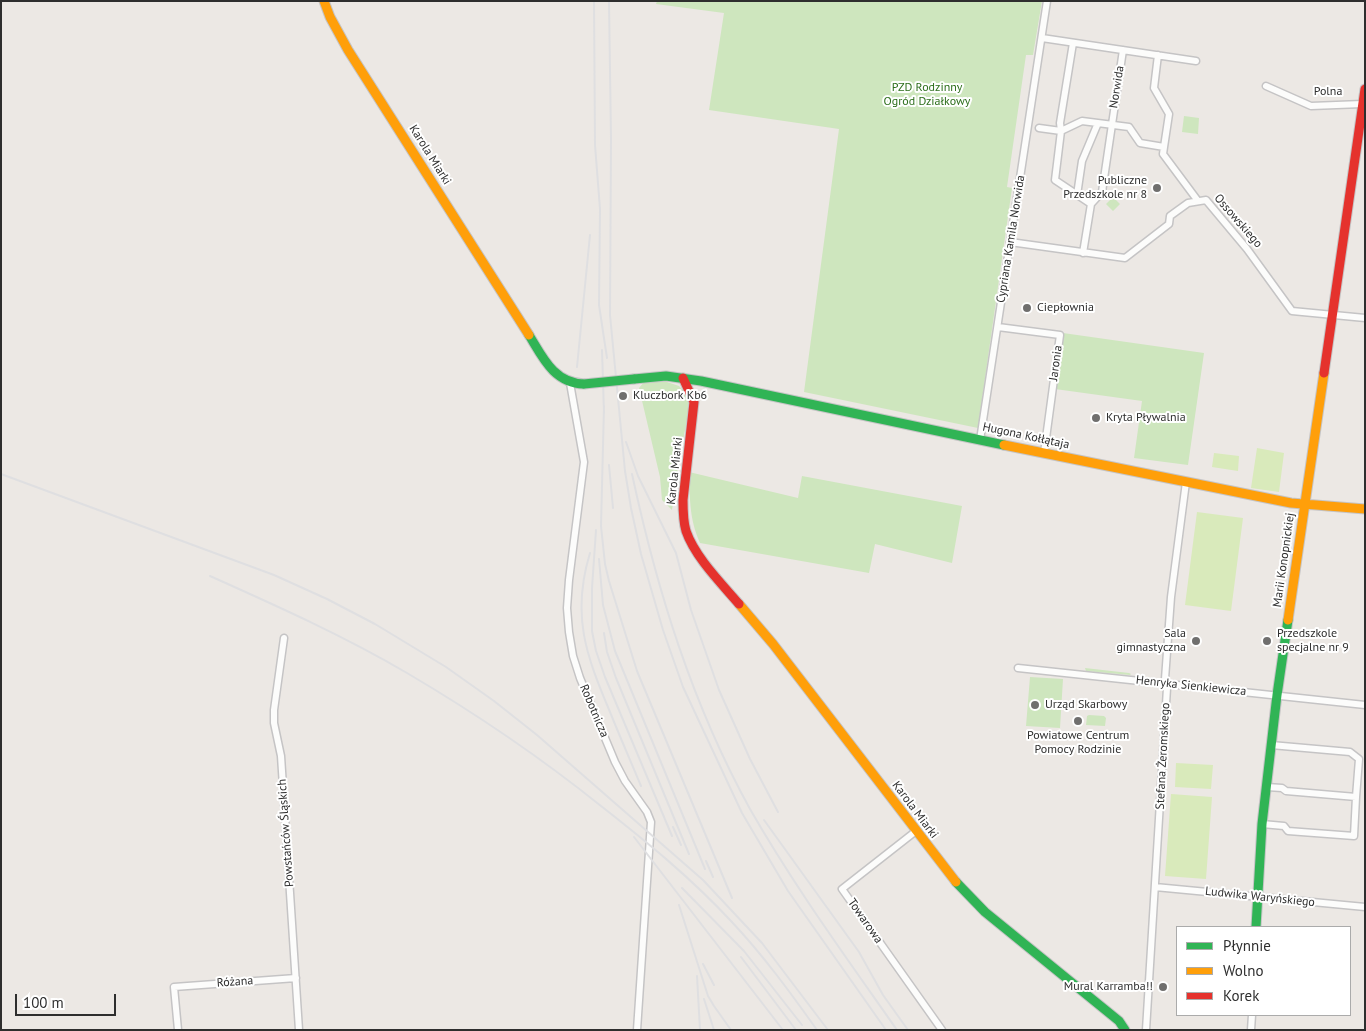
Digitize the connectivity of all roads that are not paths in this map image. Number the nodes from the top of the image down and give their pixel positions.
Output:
1 (324, 1) edge
2 (1047, 1) edge
3 (1042, 38) junction
4 (1073, 43) junction
5 (1123, 50) junction
6 (1158, 55) junction
7 (1196, 61) dead end
8 (1266, 86) dead end
9 (1365, 89) edge
10 (1364, 104) edge
11 (1098, 123) junction
12 (1111, 124) junction
13 (1039, 128) dead end
14 (1061, 131) junction
15 (1164, 147) junction
16 (1077, 195) junction
17 (1198, 202) junction
18 (1091, 204) junction
19 (1010, 242) junction
20 (1082, 253) junction
21 (1331, 316) junction
22 (1365, 318) edge
23 (998, 327) junction
24 (683, 378) junction
25 (570, 384) junction
26 (980, 440) junction
27 (1044, 453) junction
28 (1186, 482) junction
29 (1305, 505) junction
30 (1365, 509) edge
31 (284, 638) dead end
32 (1018, 668) dead end
33 (1166, 684) junction
34 (1277, 695) junction
35 (1365, 705) edge
36 (1271, 745) junction
37 (1267, 787) junction
38 (1356, 797) junction
39 (1262, 824) junction
40 (916, 831) junction
41 (1155, 887) junction
42 (1258, 897) junction
43 (1365, 907) edge
44 (1256, 926) edge
45 (296, 978) junction
46 (1252, 1016) edge
47 (178, 1030) edge
48 (299, 1030) edge
49 (637, 1030) edge
50 (942, 1030) edge
51 (1125, 1030) edge
52 (1146, 1030) edge
53 (1251, 1030) edge

1 - 25 street, Karola Miarki
2 - 3 street, Cypriana Kamila Norwida
3 - 4 street
3 - 19 street, Cypriana Kamila Norwida
4 - 5 street
4 - 14 street
5 - 6 street
5 - 12 street, Norwida
6 - 7 street
6 - 15 street
8 - 10 street, Polna
9 - 10 street
10 - 21 street
11 - 12 street
11 - 14 street
11 - 16 street
12 - 15 street
12 - 18 street, Norwida
13 - 14 street
14 - 16 street
15 - 17 street
16 - 18 street
17 - 20 street, Ossowskiego
17 - 21 street, Ossowskiego
18 - 20 street
19 - 20 street, Ossowskiego
19 - 23 street, Cypriana Kamila Norwida
21 - 22 street
21 - 29 street, Marii Konopnickiej
23 - 26 street, Cypriana Kamila Norwida
23 - 27 street, Jaronia
24 - 25 street, bridge
24 - 26 street, Hugona Kołłątaja
24 - 40 street, Karola Miarki
25 - 49 street, Robotnicza
26 - 27 street, Hugona Kołłątaja
27 - 28 street, Hugona Kołłątaja
28 - 29 street, Hugona Kołłątaja
28 - 33 street, Stefana Żeromskiego
29 - 30 street, Hugona Kołłątaja
29 - 34 street, Marii Konopnickiej
31 - 45 street, Powstańców Śląskich
32 - 33 street, Henryka Sienkiewicza
33 - 34 street, Henryka Sienkiewicza
33 - 41 street, Stefana Żeromskiego
34 - 35 street, Henryka Sienkiewicza
34 - 36 street, Marii Konopnickiej
36 - 37 street, Marii Konopnickiej
36 - 38 street
37 - 38 street
37 - 39 street, Marii Konopnickiej
38 - 39 street
39 - 42 street, Marii Konopnickiej
40 - 50 street, Towarowa
40 - 51 street, Karola Miarki
41 - 42 street, Ludwika Waryńskiego
41 - 52 street, Stefana Żeromskiego
42 - 43 street, Ludwika Waryńskiego
42 - 44 street, Marii Konopnickiej
45 - 47 street, Różana
45 - 48 street, Powstańców Śląskich
46 - 53 street

